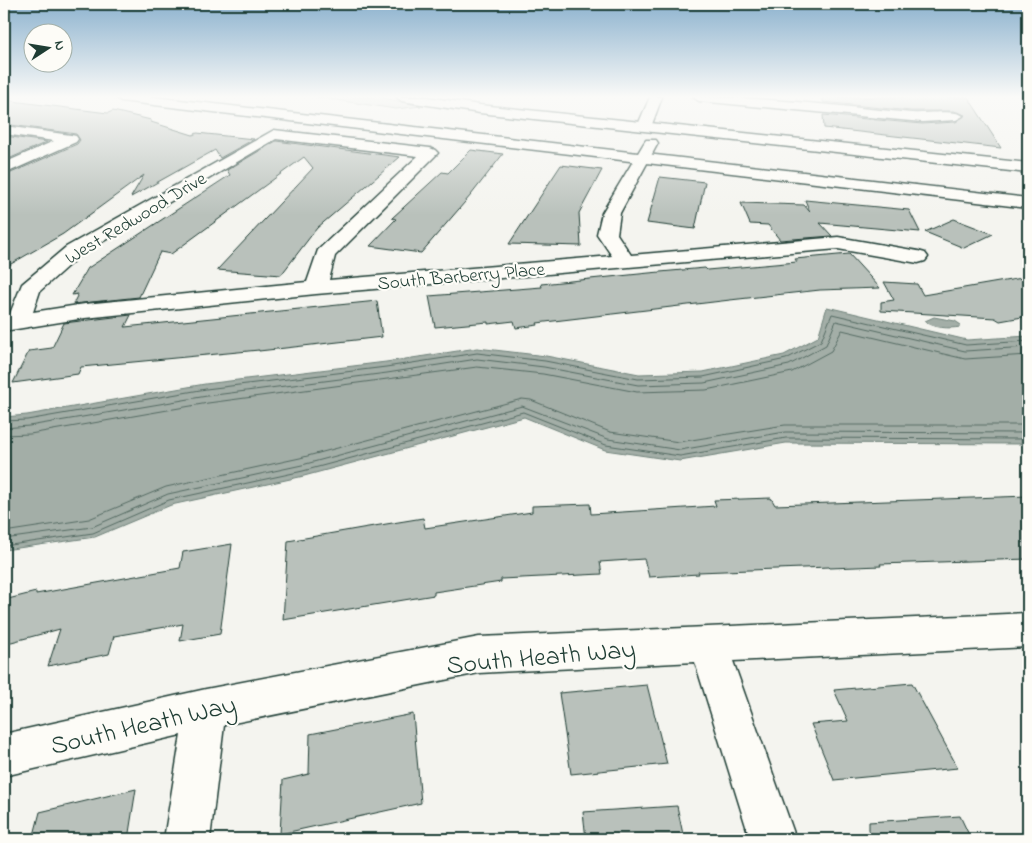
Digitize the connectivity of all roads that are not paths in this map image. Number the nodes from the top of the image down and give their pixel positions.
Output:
1 (52, 136) edge
2 (270, 136) edge
3 (293, 136) edge
4 (573, 136) edge
5 (615, 136) edge
6 (651, 136) edge
7 (632, 141) dead end
8 (650, 143) junction
9 (1028, 168) edge
10 (4, 169) edge
11 (1028, 203) edge
12 (918, 257) dead end
13 (625, 260) junction
14 (316, 288) junction
15 (11, 323) edge
16 (1028, 630) edge
17 (708, 644) junction
18 (206, 709) junction
19 (4, 755) edge
20 (187, 839) edge
21 (773, 839) edge

1 - 10 street
2 - 15 street, West Redwood Drive
3 - 14 street, West Redwood Drive
4 - 8 street
5 - 8 street
6 - 8 street
7 - 8 street
8 - 9 street
8 - 11 street
8 - 13 street
12 - 13 street, South Barberry Place
13 - 14 street, South Barberry Place
14 - 15 street, South Barberry Place
16 - 17 street, South Heath Way
17 - 18 street, South Heath Way
17 - 21 street
18 - 19 street, South Heath Way
18 - 20 street

